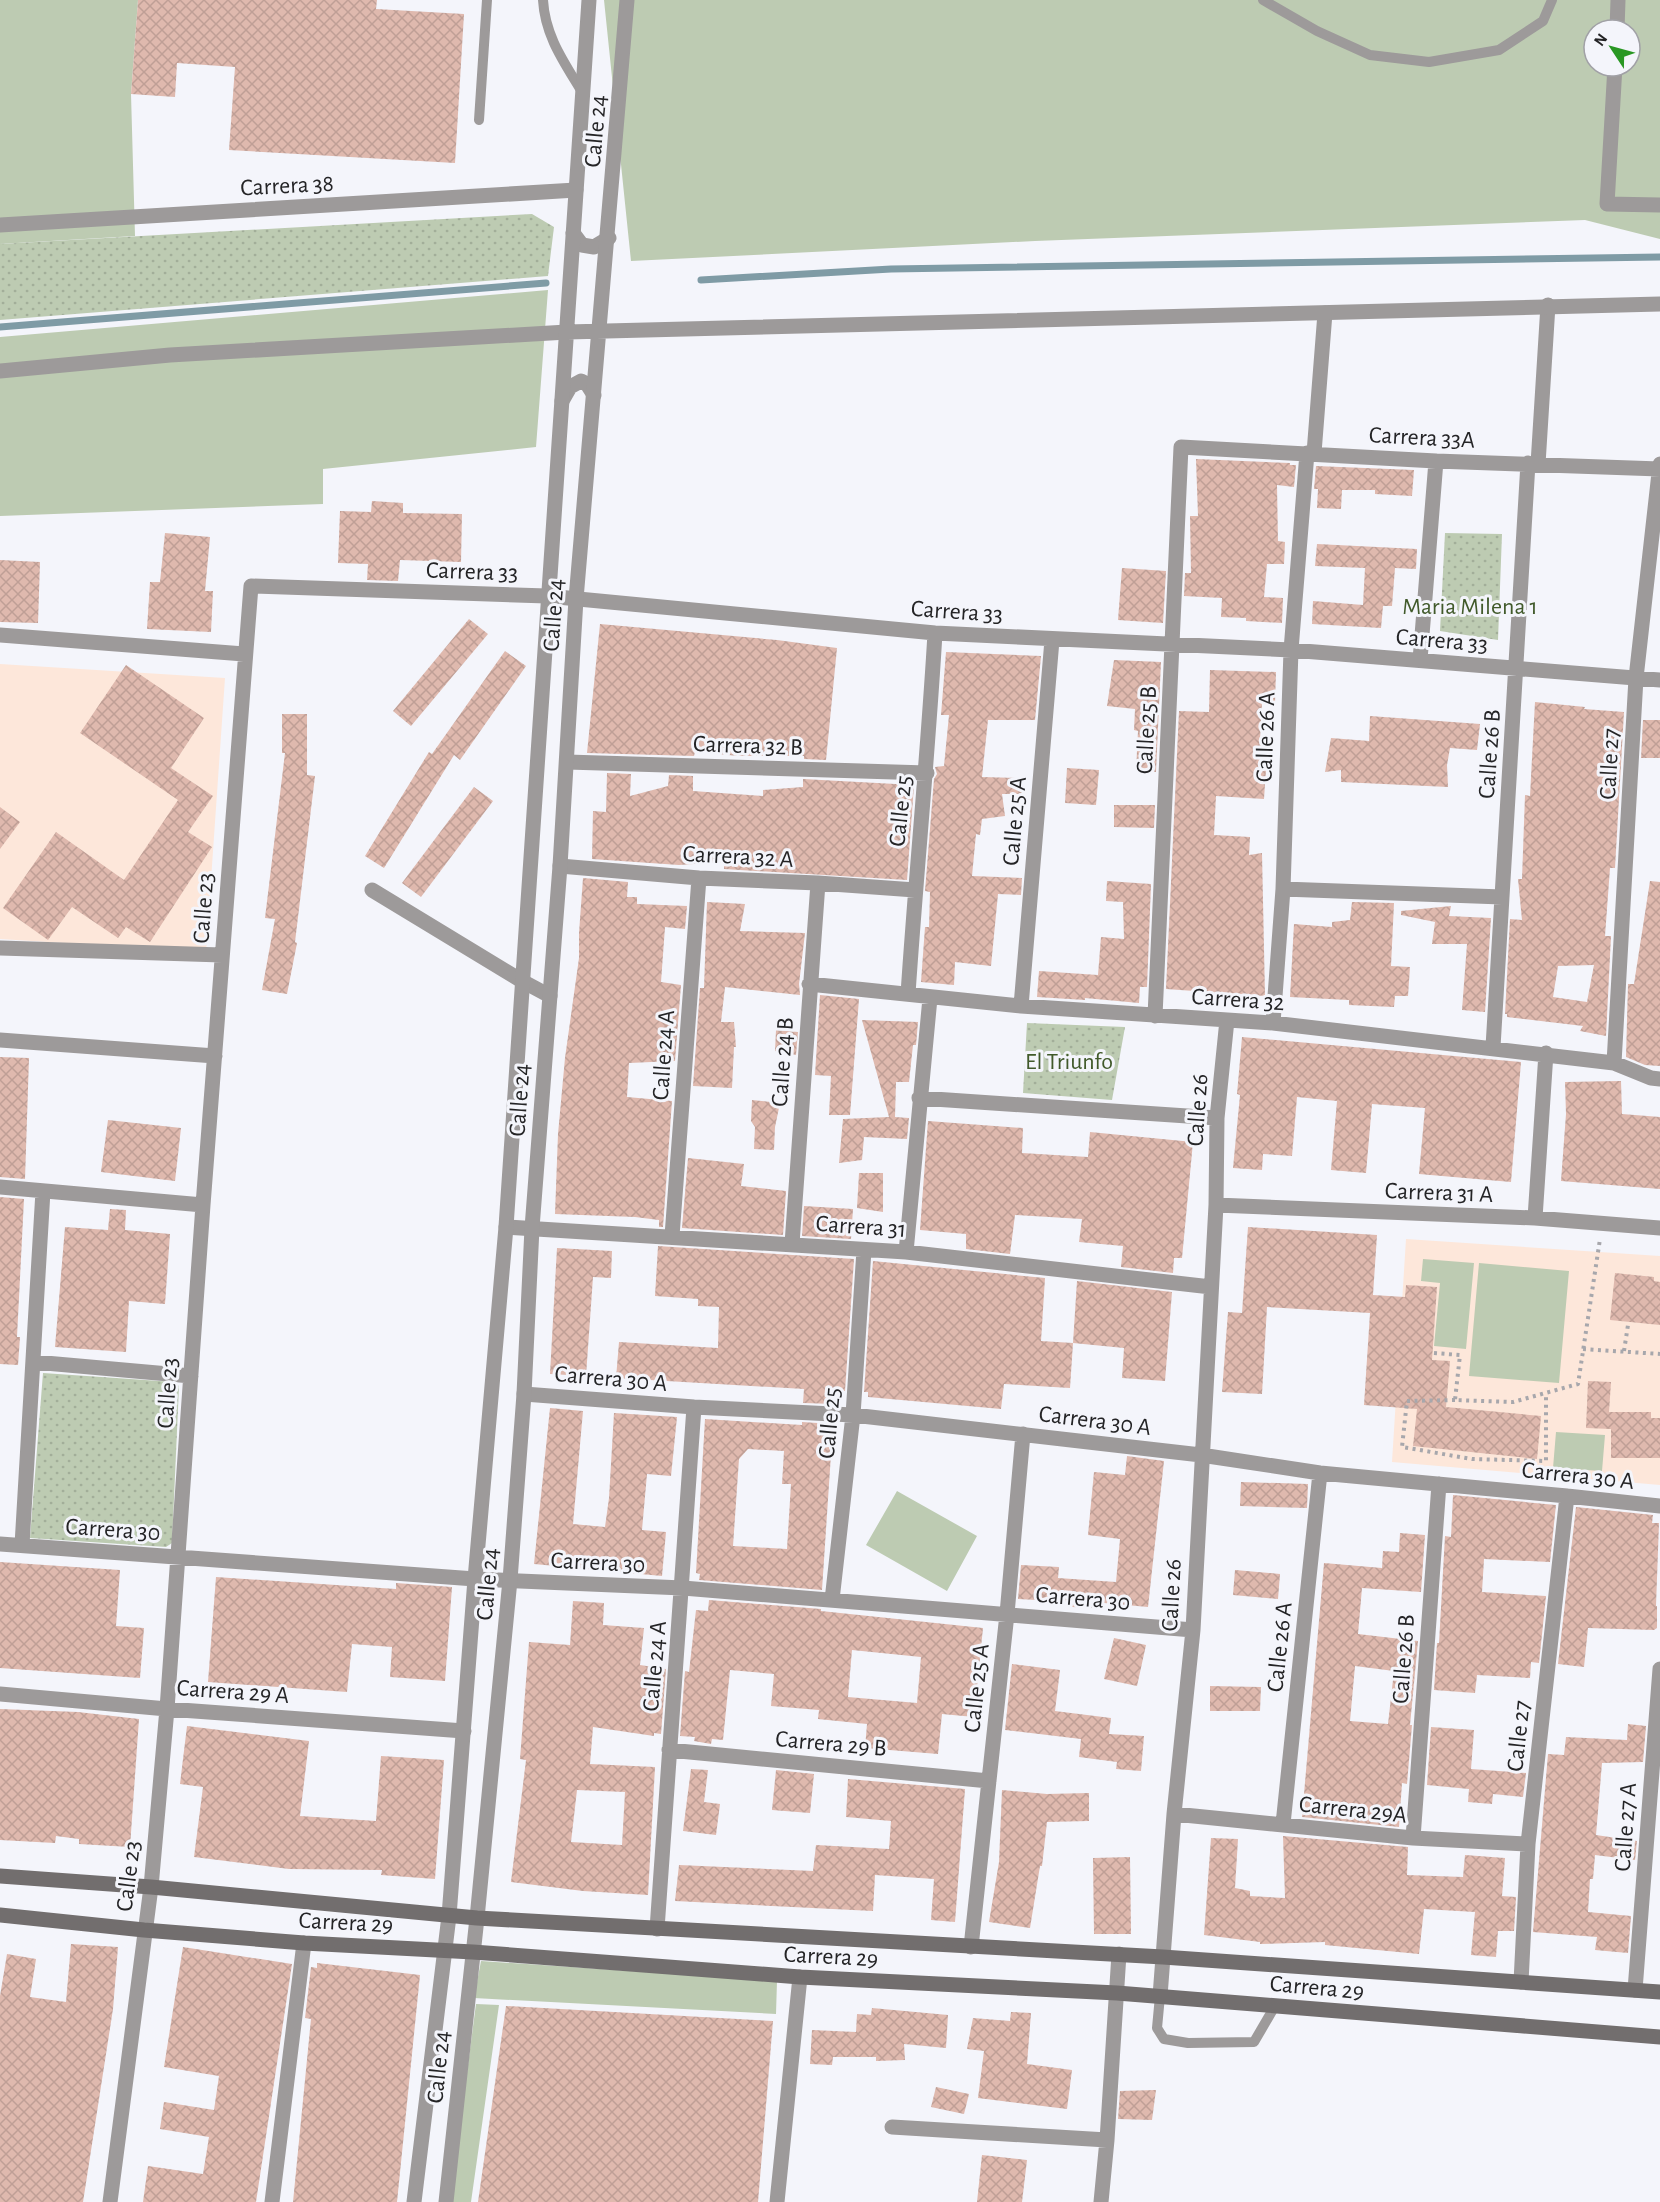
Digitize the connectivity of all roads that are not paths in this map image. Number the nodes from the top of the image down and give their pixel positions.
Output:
1 (487, 0) edge
2 (543, 0) edge
3 (589, 0) edge
4 (627, 0) edge
5 (1263, 0) edge
6 (1552, 0) edge
7 (1618, 0) edge
8 (1617, 18) edge
9 (1614, 78) edge
10 (582, 92) junction
11 (479, 120) dead end
12 (576, 190) junction
13 (1660, 205) edge
14 (0, 225) edge
15 (573, 233) junction
16 (609, 238) junction
17 (1660, 304) edge
18 (1548, 305) junction
19 (1325, 313) junction
20 (567, 332) junction
21 (599, 333) junction
22 (0, 371) edge
23 (594, 395) junction
24 (562, 400) junction
25 (1181, 447) joint
26 (1311, 453) junction
27 (1436, 461) junction
28 (1533, 464) junction
29 (1660, 467) edge
30 (251, 586) joint
31 (547, 596) junction
32 (576, 598) junction
33 (935, 633) junction
34 (0, 635) edge
35 (1052, 640) junction
36 (1172, 644) junction
37 (1291, 650) junction
38 (244, 654) junction
39 (1420, 660) junction
40 (1517, 668) junction
41 (1636, 678) junction
42 (1660, 680) edge
43 (567, 762) junction
44 (927, 773) junction
45 (560, 866) junction
46 (699, 878) junction
47 (818, 883) junction
48 (1283, 889) junction
49 (372, 890) dead end
50 (915, 890) junction
51 (1502, 897) junction
52 (0, 948) edge
53 (222, 955) junction
54 (522, 981) junction
55 (809, 984) junction
56 (908, 994) junction
57 (550, 996) junction
58 (930, 998) junction
59 (1021, 1006) junction
60 (1155, 1016) junction
61 (1227, 1020) junction
62 (1273, 1023) junction
63 (0, 1040) edge
64 (1493, 1047) junction
65 (1546, 1053) junction
66 (215, 1056) junction
67 (1614, 1063) junction
68 (1660, 1079) edge
69 (919, 1098) junction
70 (1217, 1118) junction
71 (0, 1187) edge
72 (43, 1191) junction
73 (203, 1205) junction
74 (1216, 1205) junction
75 (1535, 1218) junction
76 (506, 1227) junction
77 (531, 1228) junction
78 (1660, 1228) edge
79 (672, 1236) junction
80 (792, 1244) junction
81 (864, 1250) junction
82 (906, 1252) junction
83 (1211, 1287) junction
84 (34, 1362) junction
85 (191, 1376) junction
86 (524, 1394) junction
87 (694, 1407) junction
88 (853, 1415) junction
89 (1023, 1434) junction
90 (1201, 1455) junction
91 (1320, 1473) junction
92 (1438, 1484) junction
93 (1567, 1496) junction
94 (1660, 1506) edge
95 (0, 1544) edge
96 (22, 1545) junction
97 (179, 1556) junction
98 (475, 1579) junction
99 (510, 1580) junction
100 (683, 1588) junction
101 (832, 1600) junction
102 (1007, 1614) junction
103 (1193, 1630) junction
104 (1660, 1669) edge
105 (0, 1694) edge
106 (167, 1709) junction
107 (464, 1731) junction
108 (669, 1750) junction
109 (989, 1781) junction
110 (1174, 1814) junction
111 (1283, 1824) junction
112 (1413, 1838) junction
113 (1528, 1844) junction
114 (0, 1876) edge
115 (150, 1887) junction
116 (0, 1915) edge
117 (449, 1916) junction
118 (477, 1918) junction
119 (657, 1929) junction
120 (144, 1930) junction
121 (304, 1943) junction
122 (971, 1947) junction
123 (444, 1950) junction
124 (473, 1952) junction
125 (1119, 1954) junction
126 (1163, 1957) junction
127 (800, 1977) junction
128 (1521, 1982) junction
129 (1635, 1990) junction
130 (1660, 1992) edge
131 (1117, 1993) junction
132 (1160, 1996) junction
133 (1275, 2006) junction
134 (1660, 2037) edge
135 (892, 2127) dead end
136 (1107, 2140) junction
137 (110, 2202) edge
138 (272, 2202) edge
139 (414, 2202) edge
140 (446, 2202) edge
141 (777, 2202) edge
142 (1101, 2202) edge

1 - 11 lane
2 - 10 lane
3 - 10 street, Calle 24
4 - 16 street, Calle 24
5 - 6 lane
7 - 8 street
9 - 13 street
10 - 12 street, Calle 24
12 - 14 street, Carrera 38
12 - 15 street, Calle 24
15 - 16 street
15 - 20 street, Calle 24
16 - 21 street, Calle 24
17 - 18 street
18 - 19 street
18 - 28 street, Calle 26 B
19 - 21 street
19 - 26 street, Calle 26 A
20 - 21 street
20 - 22 street
20 - 24 street, Calle 24
21 - 23 street, Calle 24
23 - 24 street
23 - 32 street, Calle 24
24 - 31 street, Calle 24
25 - 26 street, Carrera 33A
25 - 36 street, Calle 25 B
26 - 27 street, Carrera 33A
26 - 37 street, Calle 26 A
27 - 28 street, Carrera 33A
27 - 39 street
28 - 29 street, Carrera 33A
28 - 40 street, Calle 26 B
29 - 41 street, Calle 27
30 - 31 street, Carrera 33
30 - 38 street, Calle 23
31 - 32 street, Carrera 33
31 - 54 street, Calle 24
32 - 33 street, Carrera 33
32 - 43 street, Calle 24
33 - 35 street, Carrera 33
33 - 44 street, Calle 25
34 - 38 street
35 - 36 street, Carrera 33
35 - 59 street, Calle 25 A
36 - 37 street, Carrera 33
36 - 60 street, Calle 25 B
37 - 39 street, Carrera 33
37 - 48 street, Calle 26 A
38 - 53 street, Calle 23
39 - 40 street, Carrera 33
40 - 41 street, Carrera 33
40 - 51 street, Calle 26 B
41 - 42 street, Carrera 33
41 - 67 street, Calle 27
43 - 44 street, Carrera 32 B
43 - 45 street, Calle 24
44 - 50 street, Calle 25
45 - 46 street, Carrera 32 A
45 - 57 street, Calle 24
46 - 47 street, Carrera 32 A
46 - 79 street, Calle 24 A
47 - 50 street, Carrera 32 A
47 - 55 street, Calle 24 B
48 - 51 street
48 - 62 street, Calle 26 A
49 - 54 street
50 - 56 street, Calle 25
51 - 64 street, Calle 26 B
52 - 53 street
53 - 66 street, Calle 23
54 - 57 street
54 - 76 street, Calle 24
55 - 56 street, Carrera 32
55 - 80 street, Calle 24 B
56 - 58 street, Carrera 32
57 - 77 street, Calle 24
58 - 59 street, Carrera 32
58 - 69 street
59 - 60 street, Carrera 32
60 - 61 street, Carrera 32
61 - 62 street, Carrera 32
61 - 70 street, Calle 26
62 - 64 street, Carrera 32
63 - 66 street
64 - 65 street, Carrera 32
65 - 67 street, Carrera 32
65 - 75 street
66 - 73 street, Calle 23
67 - 68 street, Carrera 32
69 - 70 street
69 - 82 street
70 - 74 street, Calle 26
71 - 72 street
72 - 73 street
72 - 84 street
73 - 85 street, Calle 23
74 - 75 street, Carrera 31 A
74 - 83 street, Calle 26
75 - 78 street, Carrera 31 A
76 - 77 street, Carrera 31
76 - 98 street, Calle 24
77 - 79 street, Carrera 31
77 - 86 street, Calle 24
79 - 80 street, Carrera 31
80 - 81 street, Carrera 31
81 - 82 street, Carrera 31
81 - 88 street, Calle 25
82 - 83 street, Carrera 31
83 - 90 street, Calle 26
84 - 85 street
84 - 96 street
85 - 97 street, Calle 23
86 - 87 street, Carrera 30 A
86 - 99 street, Calle 24
87 - 88 street, Carrera 30 A
87 - 100 street, Calle 24 A
88 - 89 street, Carrera 30 A
88 - 101 street, Calle 25
89 - 90 street, Carrera 30 A
89 - 102 street, Calle 25 A
90 - 91 street, Carrera 30 A
90 - 103 street, Calle 26
91 - 92 street, Carrera 30 A
91 - 111 street, Calle 26 A
92 - 93 street, Carrera 30 A
92 - 112 street, Calle 26 B
93 - 94 street, Carrera 30 A
93 - 113 street, Calle 27
95 - 96 street, Carrera 30
96 - 97 street, Carrera 30
97 - 98 street, Carrera 30
97 - 106 street, Calle 23
98 - 99 street, Carrera 30
98 - 107 street, Calle 24
99 - 100 street, Carrera 30
99 - 118 street, Calle 24
100 - 101 street, Carrera 30
100 - 108 street, Calle 24 A
101 - 102 street, Carrera 30
102 - 103 street, Carrera 30
102 - 109 street, Calle 25 A
103 - 110 street, Calle 26
104 - 129 street, Calle 27 A
105 - 106 street, Carrera 29 A
106 - 107 street, Carrera 29 A
106 - 115 street, Calle 23
107 - 117 street, Calle 24
108 - 109 street, Carrera 29 B
108 - 119 street, Calle 24 A
109 - 122 street, Calle 25 A
110 - 111 street, Carrera 29A
110 - 126 street, Calle 26
111 - 112 street, Carrera 29A
112 - 113 street, Carrera 29A
113 - 128 street, Calle 27
114 - 115 main road, Carrera 29
115 - 117 main road, Carrera 29
115 - 120 street, Calle 23
116 - 120 main road, Carrera 29
117 - 118 main road, Carrera 29
117 - 123 street, Calle 24
118 - 119 main road, Carrera 29
118 - 124 street, Calle 24
119 - 122 main road, Carrera 29
120 - 121 main road, Carrera 29
120 - 137 street, Calle 23
121 - 123 main road, Carrera 29
121 - 138 street
122 - 125 main road, Carrera 29
123 - 124 main road, Carrera 29
123 - 139 street, Calle 24
124 - 127 main road, Carrera 29
124 - 140 street, Calle 24
125 - 126 main road, Carrera 29
125 - 131 street
126 - 128 main road, Carrera 29
126 - 132 street, Calle 26
127 - 131 main road, Carrera 29
127 - 141 street
128 - 129 main road, Carrera 29
129 - 130 main road, Carrera 29
131 - 132 main road, Carrera 29
131 - 136 street
132 - 133 main road, Carrera 29
132 - 133 lane, Calle 26
133 - 134 main road, Carrera 29
135 - 136 street
136 - 142 street

